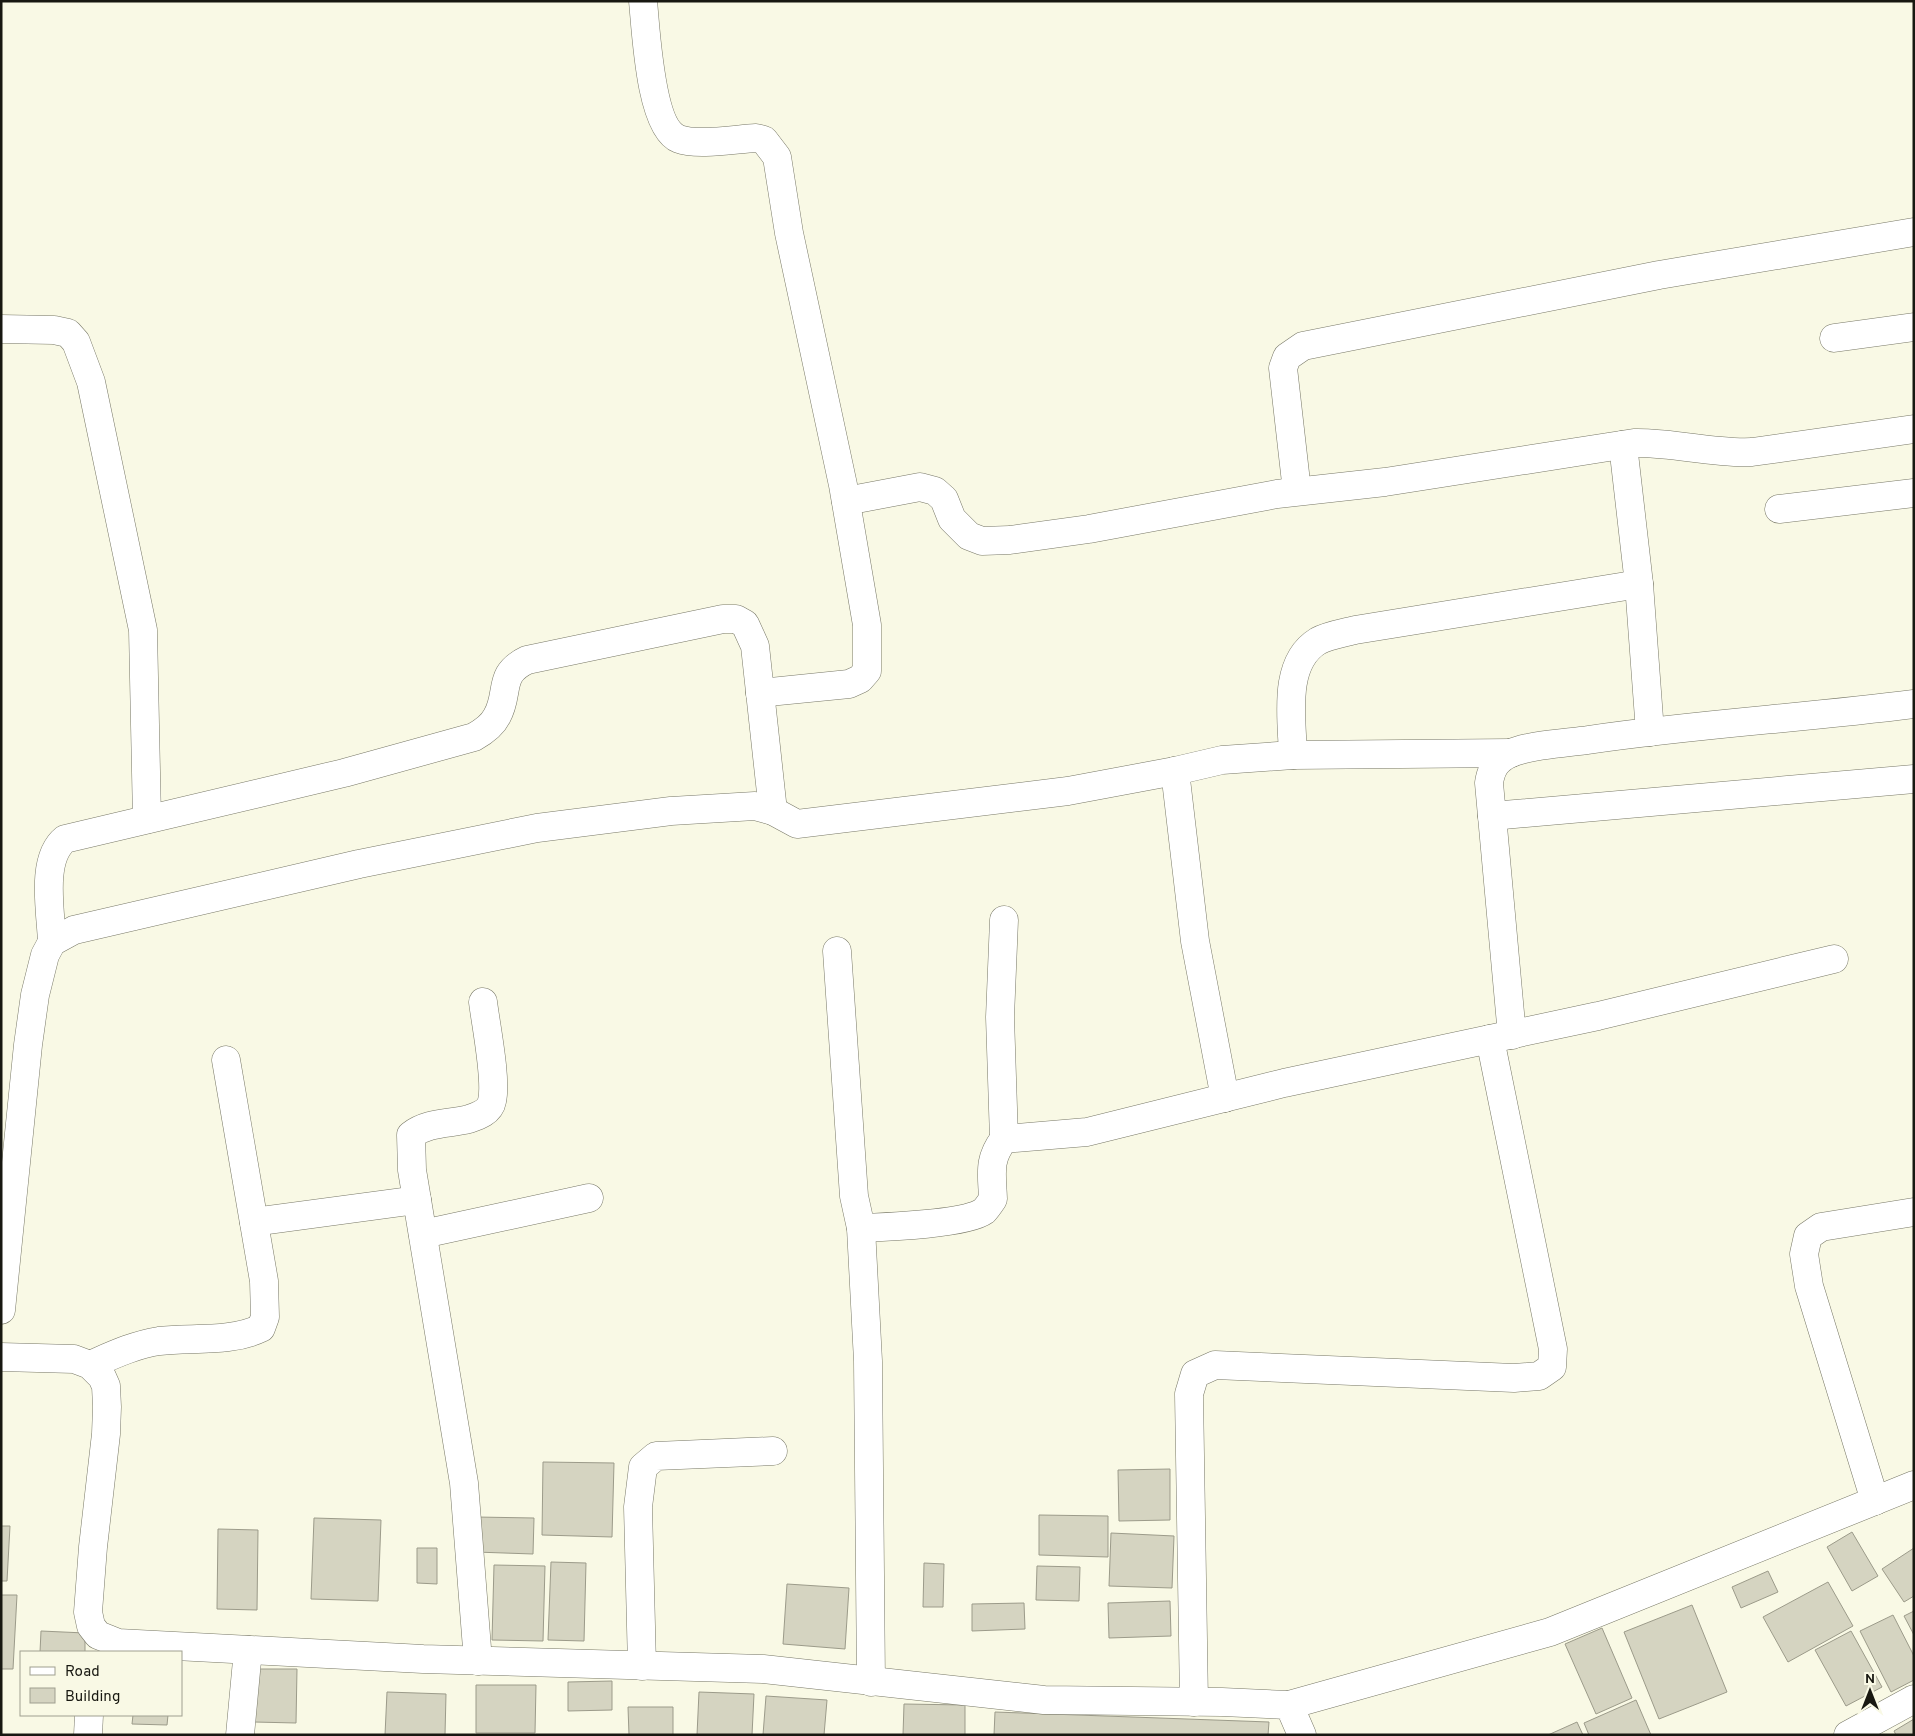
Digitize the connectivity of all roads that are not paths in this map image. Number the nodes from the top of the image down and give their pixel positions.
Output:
1 (642, 1) edge
2 (1914, 232) edge
3 (1914, 327) edge
4 (1, 330) edge
5 (1834, 338) dead end
6 (1914, 429) edge
7 (1623, 445) junction
8 (1297, 491) junction
9 (1914, 494) edge
10 (846, 501) junction
11 (1779, 509) dead end
12 (1639, 584) junction
13 (760, 693) junction
14 (1914, 704) edge
15 (1650, 732) junction
16 (1511, 753) junction
17 (1293, 755) junction
18 (1175, 771) junction
19 (1914, 779) edge
20 (773, 812) junction
21 (1492, 816) junction
22 (147, 819) junction
23 (1004, 920) dead end
24 (52, 942) junction
25 (837, 951) dead end
26 (1834, 959) dead end
27 (483, 1002) dead end
28 (1501, 1037) junction
29 (226, 1060) dead end
30 (1225, 1098) junction
31 (1004, 1139) junction
32 (589, 1198) dead end
33 (417, 1200) junction
34 (1914, 1212) edge
35 (254, 1222) junction
36 (861, 1228) junction
37 (423, 1234) junction
38 (1, 1310) edge
39 (1, 1357) edge
40 (90, 1365) junction
41 (774, 1451) dead end
42 (1914, 1485) edge
43 (1875, 1501) junction
44 (93, 1642) edge
45 (248, 1650) junction
46 (478, 1661) junction
47 (642, 1666) junction
48 (871, 1682) junction
49 (1914, 1699) edge
50 (1194, 1702) junction
51 (1289, 1705) junction
52 (89, 1716) edge
53 (88, 1735) edge
54 (240, 1735) edge
55 (1302, 1735) edge
56 (1848, 1735) edge

1 - 10 street
2 - 8 street
3 - 5 street
4 - 22 street
6 - 7 street
7 - 8 street
7 - 12 street
8 - 10 street
9 - 11 street
10 - 13 street
12 - 15 street
12 - 17 street
13 - 20 street
13 - 22 street
14 - 15 street
15 - 16 street
16 - 17 street
16 - 21 street
17 - 18 street
18 - 20 street
18 - 30 street
19 - 21 street
20 - 24 street
21 - 28 street
22 - 24 street
23 - 31 street
24 - 38 street
25 - 36 street
26 - 28 street
27 - 33 street
28 - 30 street
28 - 50 street
29 - 35 street
30 - 31 street
31 - 36 street
32 - 37 street
33 - 35 street
33 - 37 street
34 - 43 street
35 - 40 street
36 - 48 street
37 - 46 street
39 - 40 street
40 - 44 street
41 - 47 street
42 - 43 street
43 - 51 street
44 - 45 street
45 - 46 street
45 - 54 street
46 - 47 street
47 - 48 street
48 - 50 street
49 - 56 street
50 - 51 street
51 - 55 street
52 - 53 street

